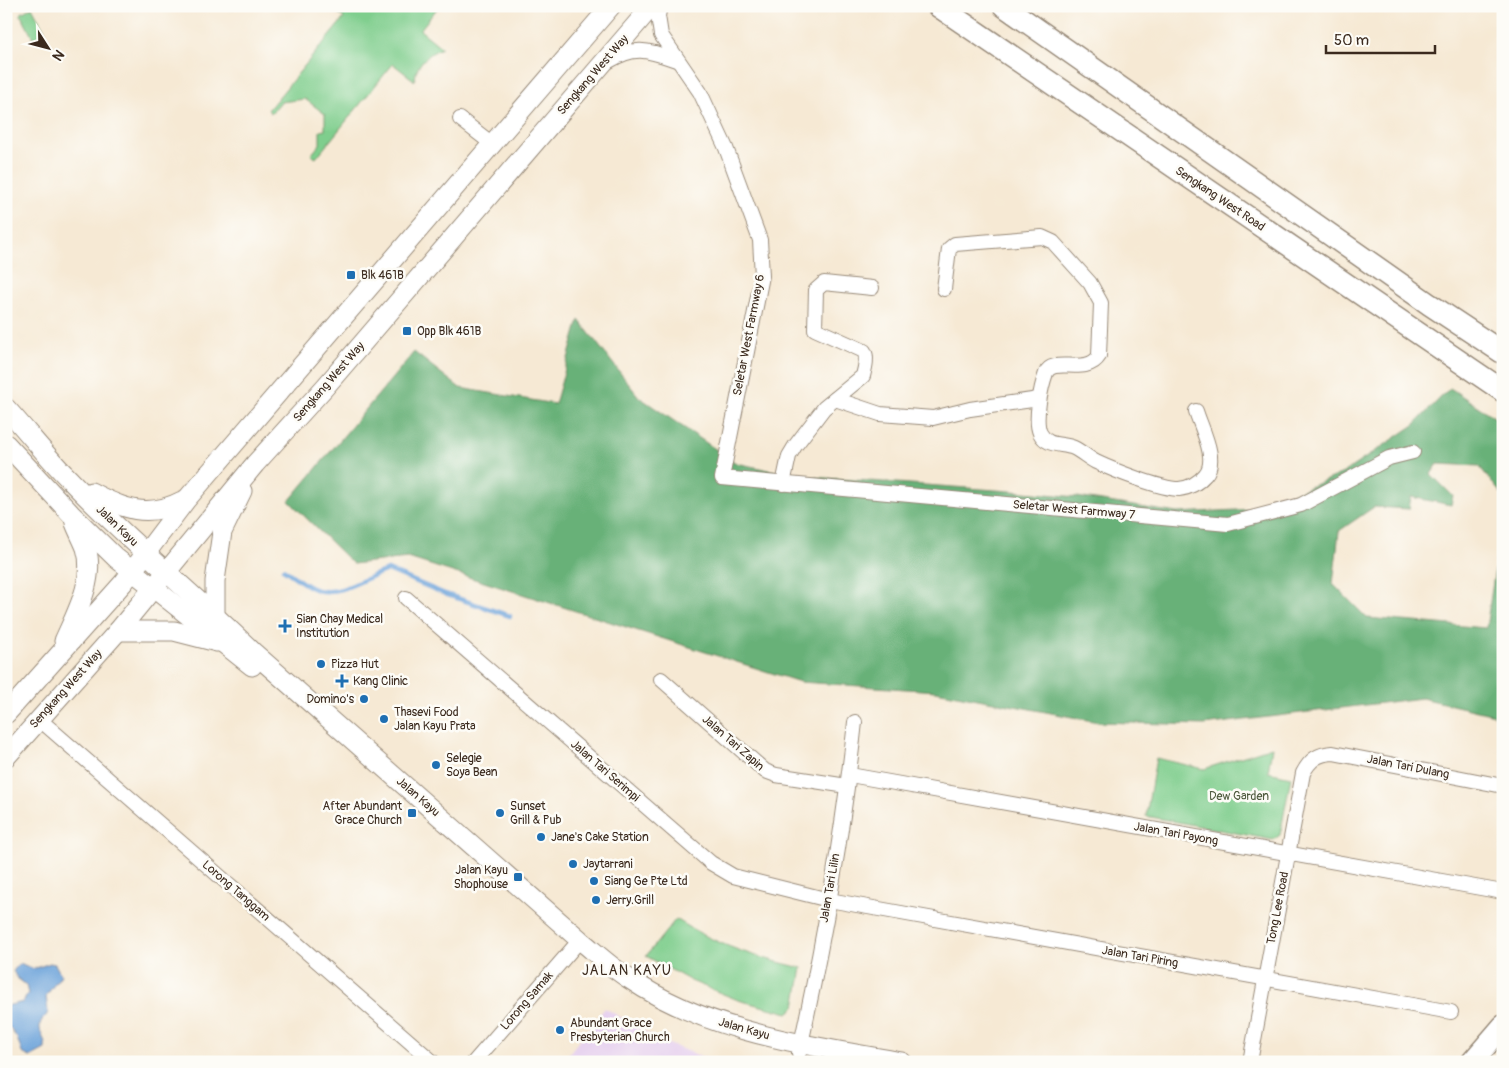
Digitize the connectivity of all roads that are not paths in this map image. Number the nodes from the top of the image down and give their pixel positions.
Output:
1 (611, 6) edge
2 (652, 6) edge
3 (660, 6) edge
4 (927, 6) edge
5 (938, 6) edge
6 (1004, 6) edge
7 (963, 23) junction
8 (676, 60) junction
9 (600, 66) junction
10 (460, 118) dead end
11 (491, 143) junction
12 (872, 288) dead end
13 (944, 289) dead end
14 (1503, 352) edge
15 (1503, 391) edge
16 (835, 399) junction
17 (1039, 399) junction
18 (6, 408) edge
19 (1196, 411) dead end
20 (6, 444) edge
21 (1413, 452) dead end
22 (255, 464) junction
23 (722, 478) joint
24 (68, 479) junction
25 (783, 484) junction
26 (186, 500) junction
27 (71, 514) junction
28 (145, 552) junction
29 (166, 570) junction
30 (131, 572) junction
31 (153, 586) junction
32 (406, 598) dead end
33 (215, 614) junction
34 (118, 631) junction
35 (223, 644) junction
36 (58, 656) junction
37 (661, 680) dead end
38 (6, 714) edge
39 (39, 719) junction
40 (855, 722) dead end
41 (6, 757) edge
42 (1314, 758) joint
43 (848, 780) junction
44 (1503, 786) edge
45 (1288, 855) junction
46 (1503, 892) edge
47 (829, 900) junction
48 (578, 944) junction
49 (1264, 980) junction
50 (1451, 1012) dead end
51 (1503, 1026) edge
52 (800, 1048) junction
53 (433, 1062) edge
54 (474, 1062) edge
55 (832, 1062) edge
56 (902, 1062) edge
57 (1250, 1062) edge
58 (1472, 1062) edge

1 - 11 main road
2 - 9 main road, Sengkang West Way
3 - 8 street, Seletar West Farmway 6
4 - 7 main road
5 - 7 main road, Sengkang West Road
6 - 14 main road
7 - 15 main road, Sengkang West Road
8 - 9 street
8 - 23 street, Seletar West Farmway 6
9 - 22 main road, Sengkang West Way
10 - 11 street
11 - 26 main road
12 - 16 street
13 - 17 street
16 - 17 street
16 - 25 street
17 - 19 street
18 - 24 main road, Jalan Kayu
20 - 27 main road, Jalan Kayu
21 - 25 street, Seletar West Farmway 7
22 - 29 main road, Sengkang West Way
22 - 33 main road
23 - 25 street, Seletar West Farmway 7
24 - 26 main road
24 - 28 main road, Jalan Kayu
26 - 28 main road
27 - 30 main road, Jalan Kayu
27 - 36 main road
28 - 29 main road, Jalan Kayu
28 - 30 main road
29 - 31 main road, Sengkang West Way
29 - 33 main road, Jalan Kayu
30 - 31 main road, Jalan Kayu
30 - 36 main road
31 - 34 main road, Sengkang West Way
31 - 35 main road, Jalan Kayu
32 - 47 street, Jalan Tari Serimpi
33 - 48 main road, Jalan Kayu
34 - 35 main road
34 - 39 main road, Sengkang West Way
35 - 48 main road, Jalan Kayu
36 - 38 main road
37 - 43 street, Jalan Tari Zapin
39 - 41 main road, Sengkang West Way
39 - 53 street, Lorong Tanggam
40 - 43 street, Jalan Tari Lilin
42 - 44 street, Jalan Tari Dulang
42 - 45 street, Tong Lee Road
43 - 45 street, Jalan Tari Payong
43 - 47 street, Jalan Tari Lilin
45 - 46 street, Jalan Tari Payong
45 - 49 street, Tong Lee Road
47 - 49 street, Jalan Tari Piring
47 - 52 street, Jalan Tari Lilin
48 - 52 main road, Jalan Kayu
48 - 54 street, Lorong Samak
49 - 50 street, Jalan Tari Piring
49 - 57 street, Tong Lee Road
51 - 58 main road
52 - 55 main road, Jalan Kayu
52 - 56 main road, Jalan Kayu

